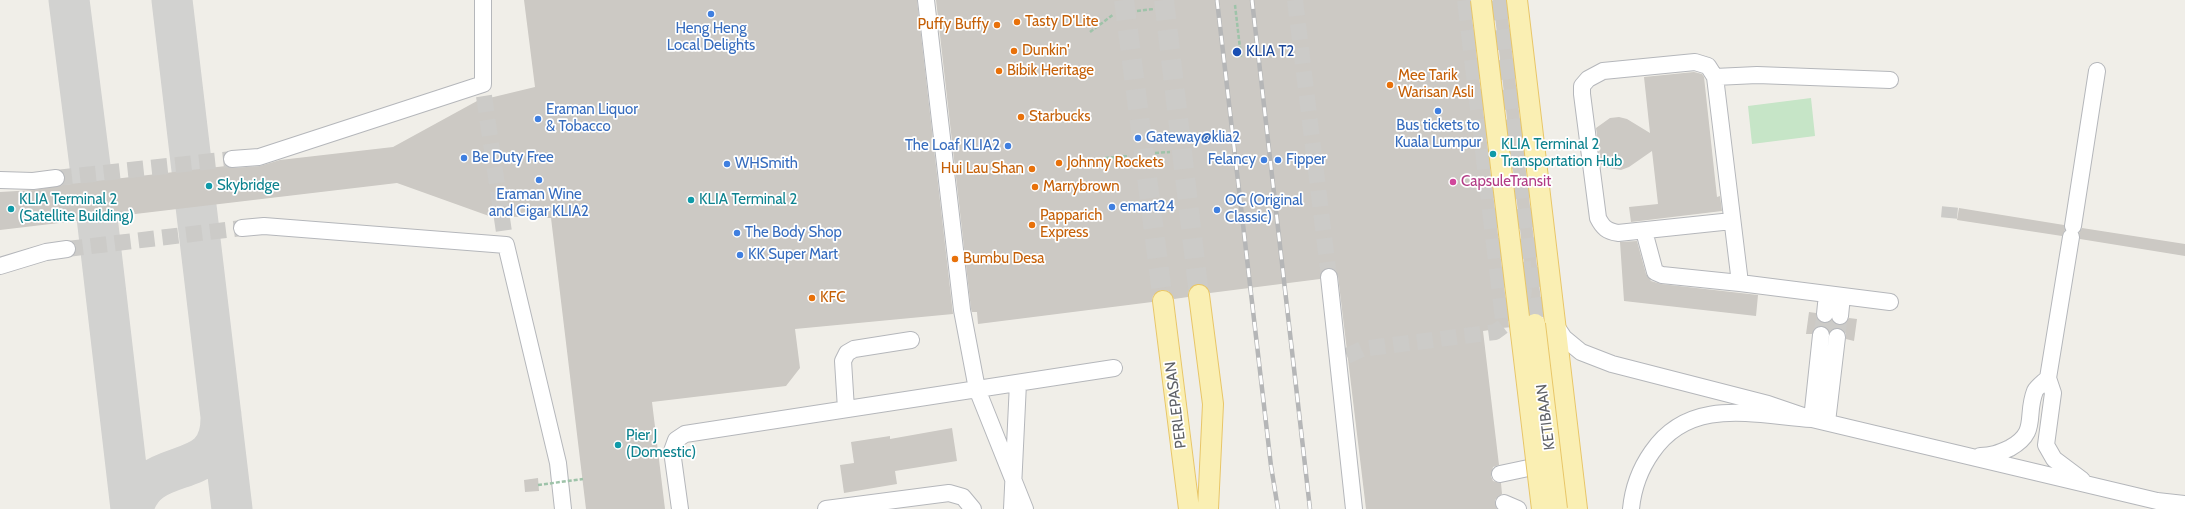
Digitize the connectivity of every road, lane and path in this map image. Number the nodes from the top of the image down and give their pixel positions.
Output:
1 (483, 0) edge
2 (926, 0) edge
3 (1481, 0) edge
4 (1517, 0) edge
5 (1235, 5) dead end
6 (1154, 9) dead end
7 (1137, 11) dead end
8 (1114, 14) dead end
9 (1090, 32) dead end
10 (1241, 57) dead end
11 (2097, 71) dead end
12 (1715, 77) junction
13 (1890, 80) dead end
14 (1170, 152) dead end
15 (1155, 153) dead end
16 (1129, 156) dead end
17 (1105, 158) dead end
18 (232, 159) tunnel mouth
19 (56, 178) tunnel mouth
20 (0, 180) edge
21 (1732, 221) junction
22 (242, 228) tunnel mouth
23 (1644, 231) junction
24 (67, 249) tunnel mouth
25 (0, 266) edge
26 (1329, 278) tunnel mouth
27 (1740, 283) junction
28 (1199, 295) tunnel mouth
29 (1835, 295) junction
30 (1163, 301) tunnel mouth
31 (1890, 302) dead end
32 (1832, 315) tunnel mouth
33 (1535, 324) tunnel mouth
34 (1556, 326) junction
35 (1506, 328) tunnel mouth
36 (1820, 335) tunnel mouth
37 (1837, 337) tunnel mouth
38 (911, 340) dead end
39 (1114, 368) dead end
40 (2048, 378) junction
41 (1018, 383) junction
42 (977, 389) junction
43 (1565, 407) junction
44 (846, 409) junction
45 (1820, 421) junction
46 (1963, 455) junction
47 (1500, 474) dead end
48 (583, 479) dead end
49 (1014, 484) junction
50 (538, 485) dead end
51 (2092, 485) junction
52 (2185, 504) edge
53 (563, 509) edge
54 (680, 509) edge
55 (826, 509) edge
56 (973, 509) edge
57 (1012, 509) edge
58 (1025, 509) edge
59 (1189, 509) edge
60 (1208, 509) edge
61 (1354, 509) edge
62 (1542, 509) edge
63 (1556, 509) edge
64 (1577, 509) edge
65 (1631, 509) edge

1 - 18 street
2 - 42 street
3 - 62 main road, bridge
4 - 34 main road
5 - 10 path
6 - 7 path
8 - 9 path
11 - 40 street
12 - 13 street
12 - 21 street
12 - 23 street
14 - 15 path
16 - 17 path
19 - 20 street
21 - 23 street
21 - 27 street
22 - 53 street
23 - 27 street
24 - 25 street
26 - 61 street
27 - 29 street
28 - 60 main road
29 - 31 street
29 - 32 street
30 - 59 main road, PERLEPASAN
33 - 63 main road, KETIBAAN, bridge
34 - 43 main road
34 - 45 street
35 - 63 main road, bridge
36 - 45 street
37 - 45 street
38 - 44 street
39 - 41 street
40 - 46 street
40 - 51 street
41 - 42 street
41 - 49 street
42 - 44 street
42 - 49 street
43 - 47 street
43 - 64 main road
44 - 54 street
45 - 46 street
45 - 65 street
46 - 51 street
48 - 50 path, bridge
49 - 57 street
49 - 58 street
51 - 52 street
55 - 56 street

